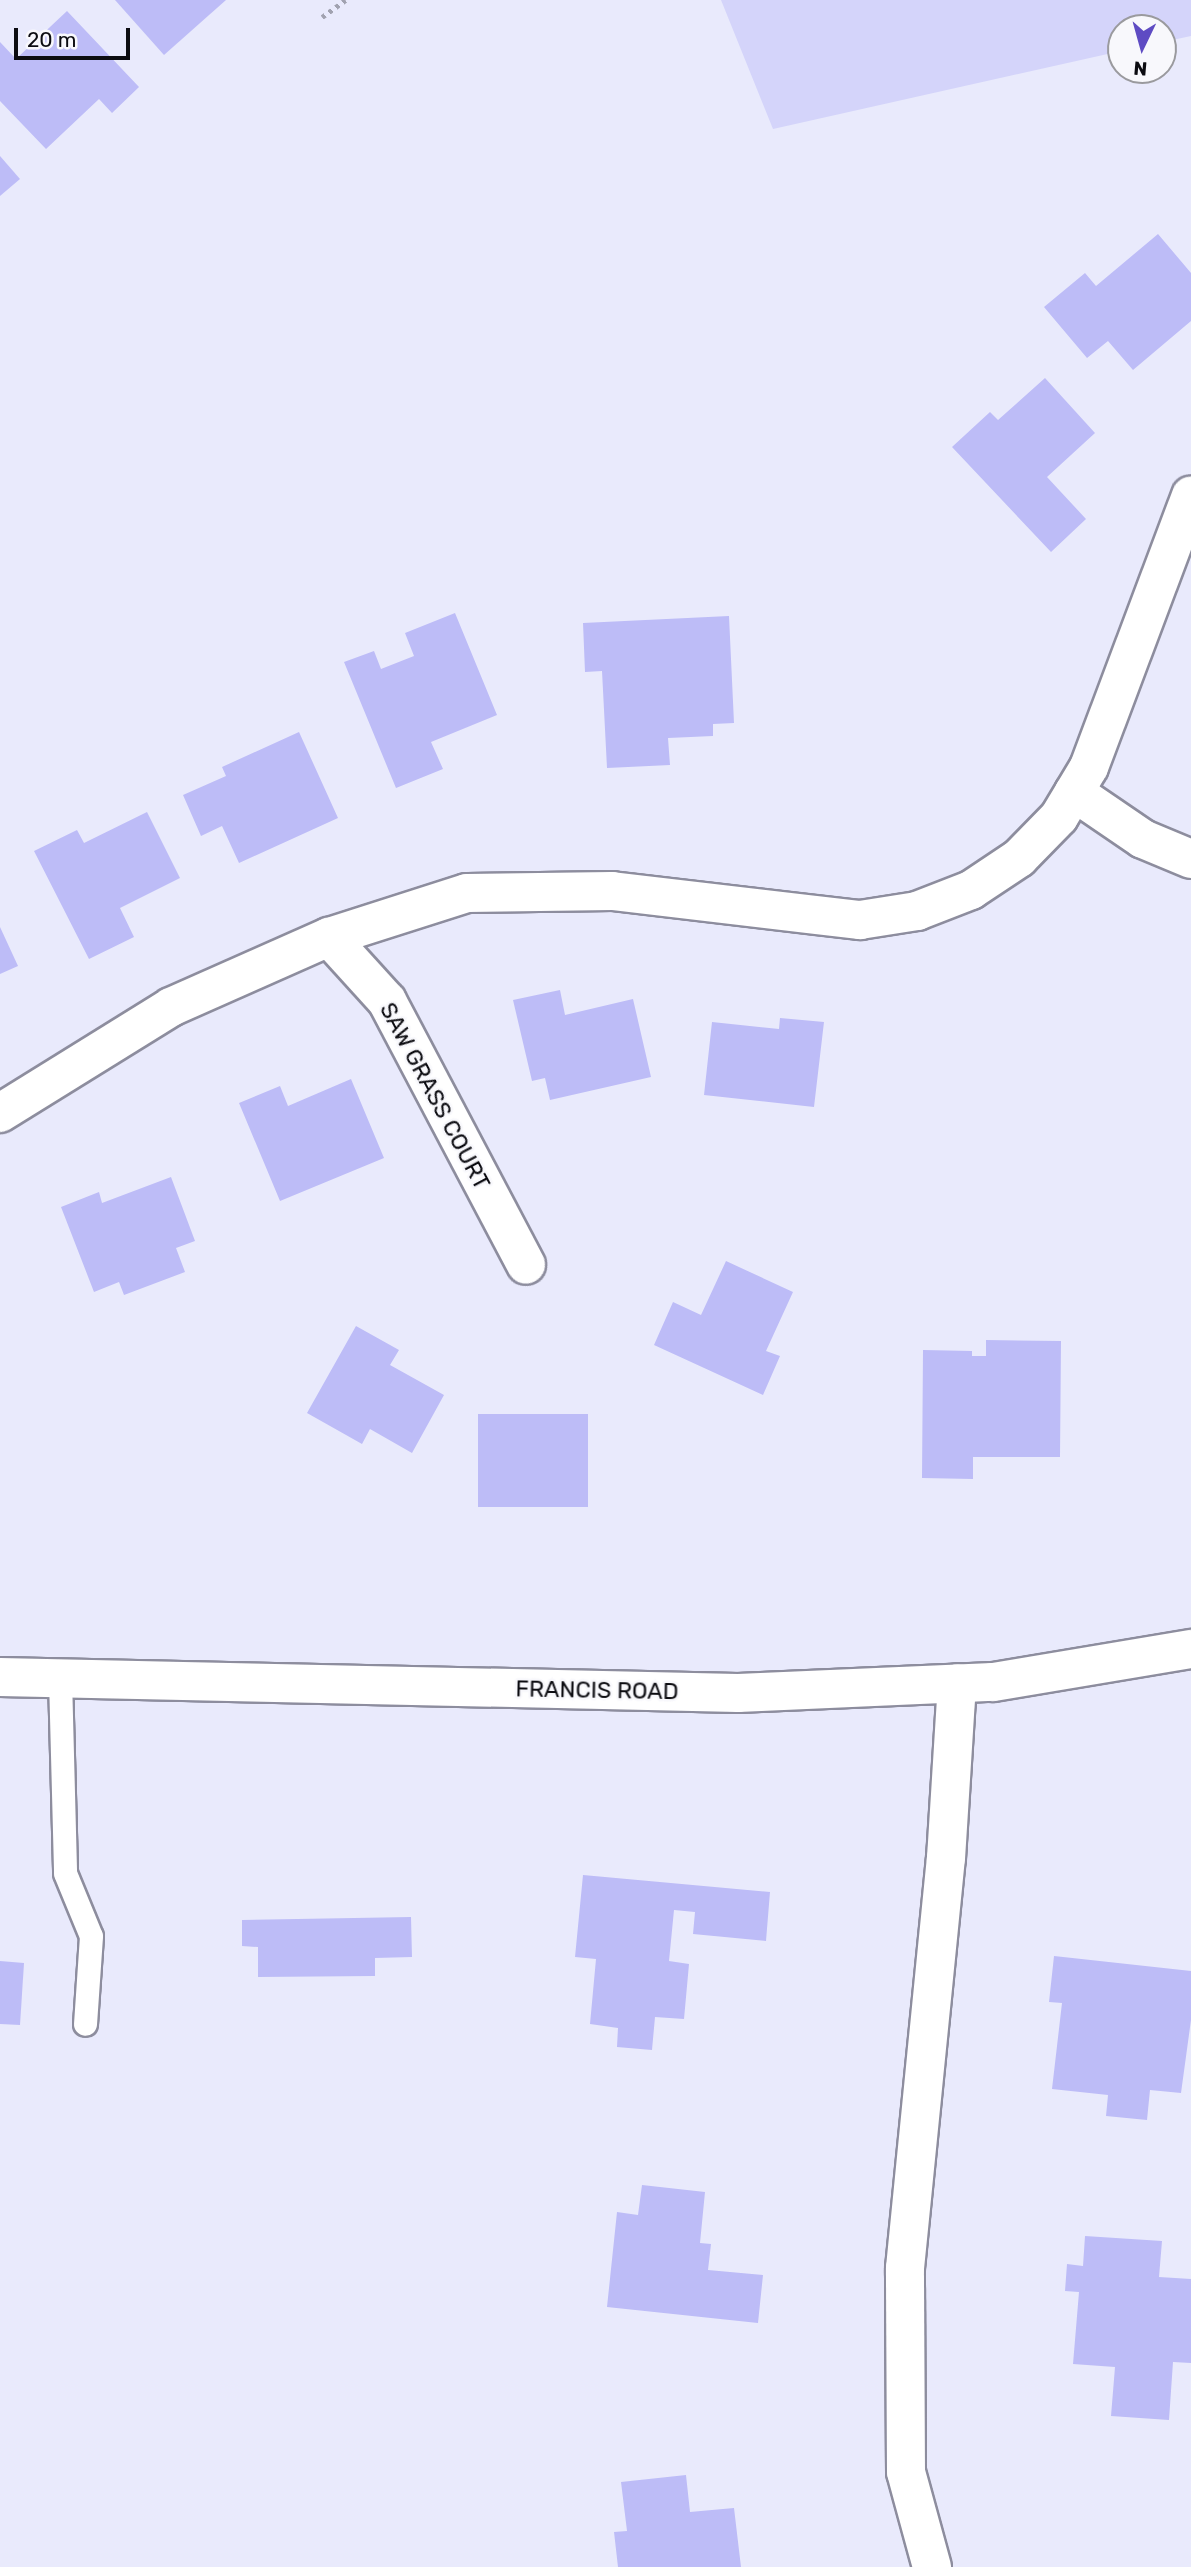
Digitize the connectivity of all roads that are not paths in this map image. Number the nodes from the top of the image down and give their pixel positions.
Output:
1 (1191, 495) edge
2 (1074, 792) junction
3 (1191, 859) edge
4 (329, 937) junction
5 (0, 1113) edge
6 (526, 1265) dead end
7 (1191, 1649) edge
8 (0, 1677) edge
9 (60, 1678) junction
10 (957, 1683) junction
11 (85, 2024) dead end
12 (932, 2567) edge

1 - 2 street
2 - 3 street
2 - 4 street
4 - 5 street
4 - 6 street, SAW GRASS COURT
7 - 10 street, FRANCIS ROAD
8 - 9 street, FRANCIS ROAD
9 - 10 street, FRANCIS ROAD
9 - 11 lane
10 - 12 street

